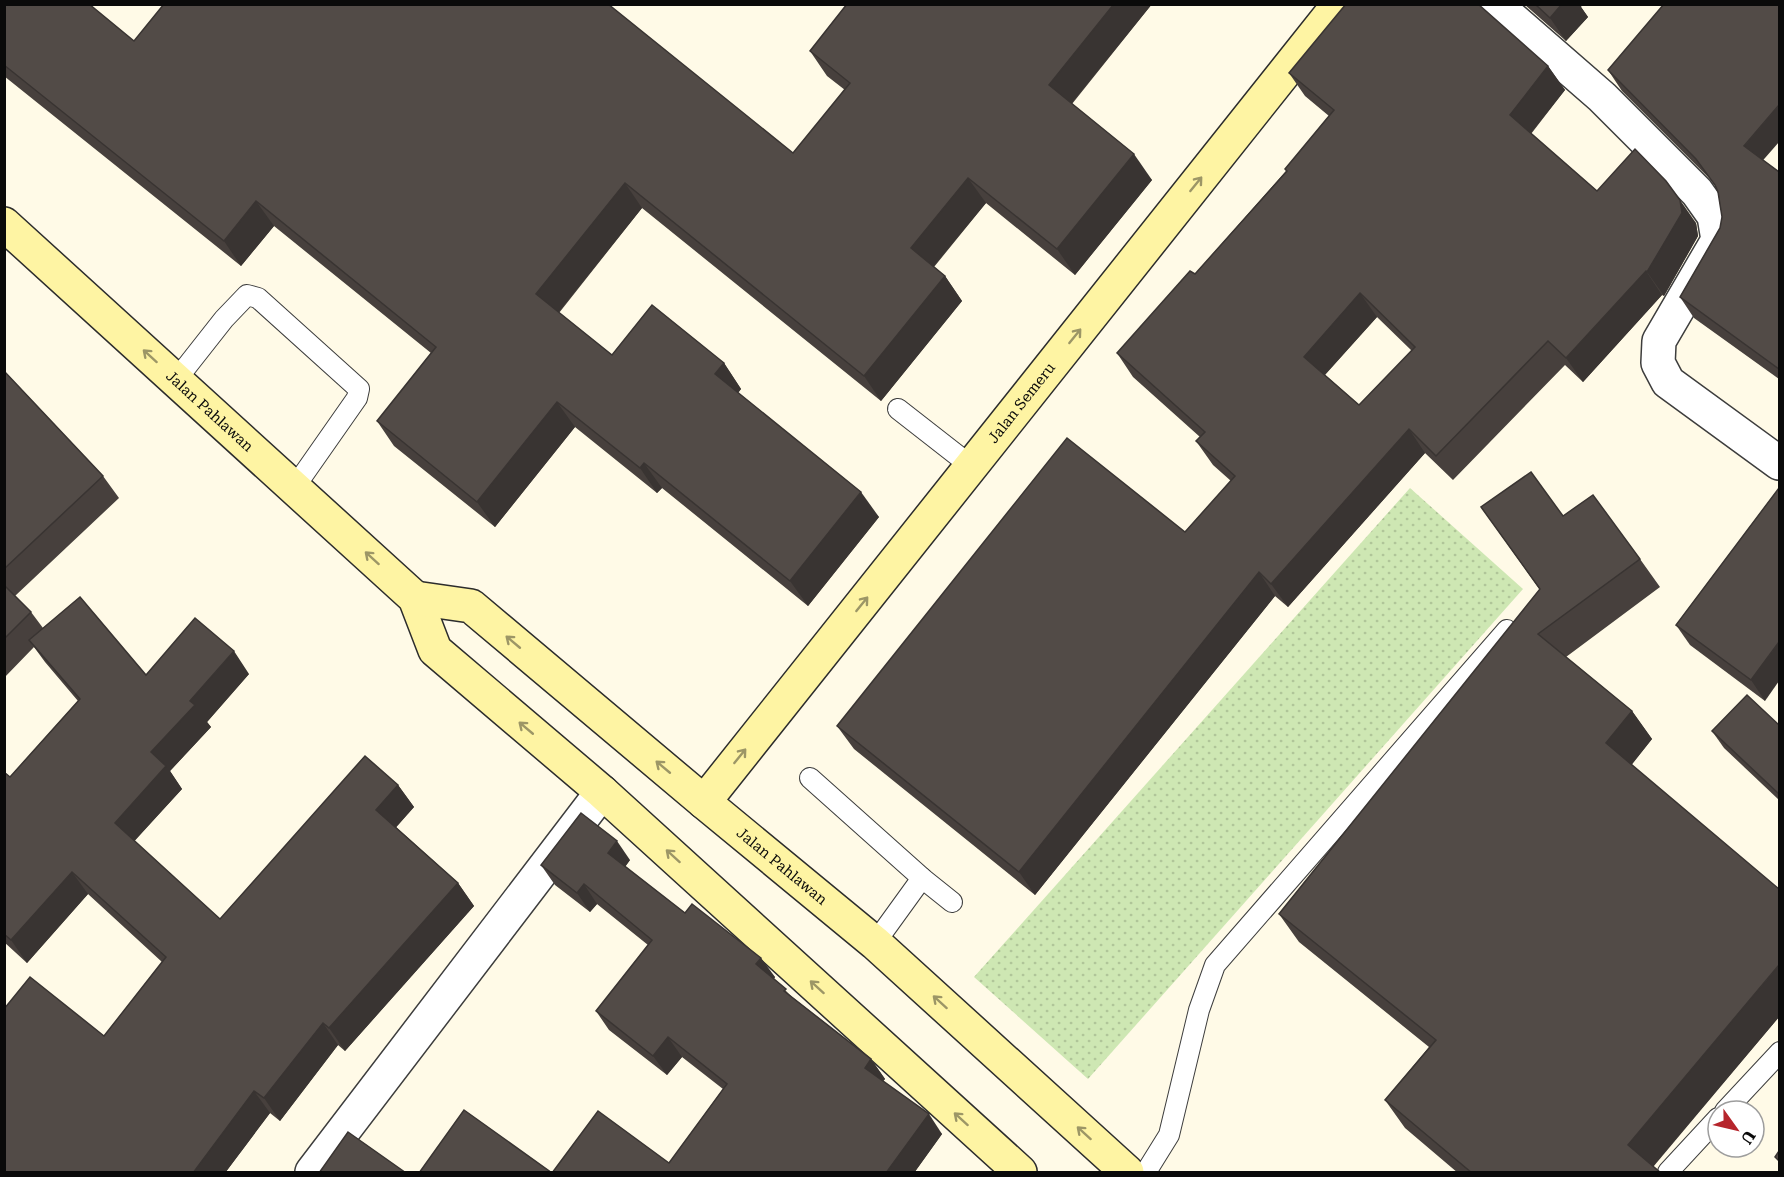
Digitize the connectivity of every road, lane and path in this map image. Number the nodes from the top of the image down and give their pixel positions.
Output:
1 (1339, 4) edge
2 (1495, 4) edge
3 (4, 224) edge
4 (176, 380) junction
5 (898, 409) dead end
6 (1779, 463) edge
7 (971, 466) junction
8 (294, 488) junction
9 (415, 598) junction
10 (1507, 630) edge
11 (810, 778) dead end
12 (602, 792) junction
13 (704, 802) junction
14 (922, 878) junction
15 (952, 902) dead end
16 (875, 943) junction
17 (1779, 1052) edge
18 (1736, 1099) edge
19 (1706, 1131) edge
20 (1001, 1166) edge
21 (312, 1173) edge
22 (1127, 1173) edge
23 (1146, 1173) edge
24 (1668, 1173) edge

7 -> 1 main road, Jalan Semeru
2 - 6 street
4 -> 3 main road, Jalan Pahlawan
4 - 8 main road, Jalan Pahlawan
4 - 8 lane
5 - 7 lane
13 -> 7 main road, Jalan Semeru
9 -> 8 main road, Jalan Pahlawan
12 -> 9 main road, Jalan Pahlawan
13 -> 9 main road, Jalan Pahlawan
10 - 23 lane
11 - 14 lane
20 -> 12 main road, Jalan Pahlawan
12 - 21 street
13 - 16 main road, Jalan Pahlawan
14 - 15 lane
14 - 16 lane
22 -> 16 main road, Jalan Pahlawan
17 - 18 lane
19 - 24 lane

